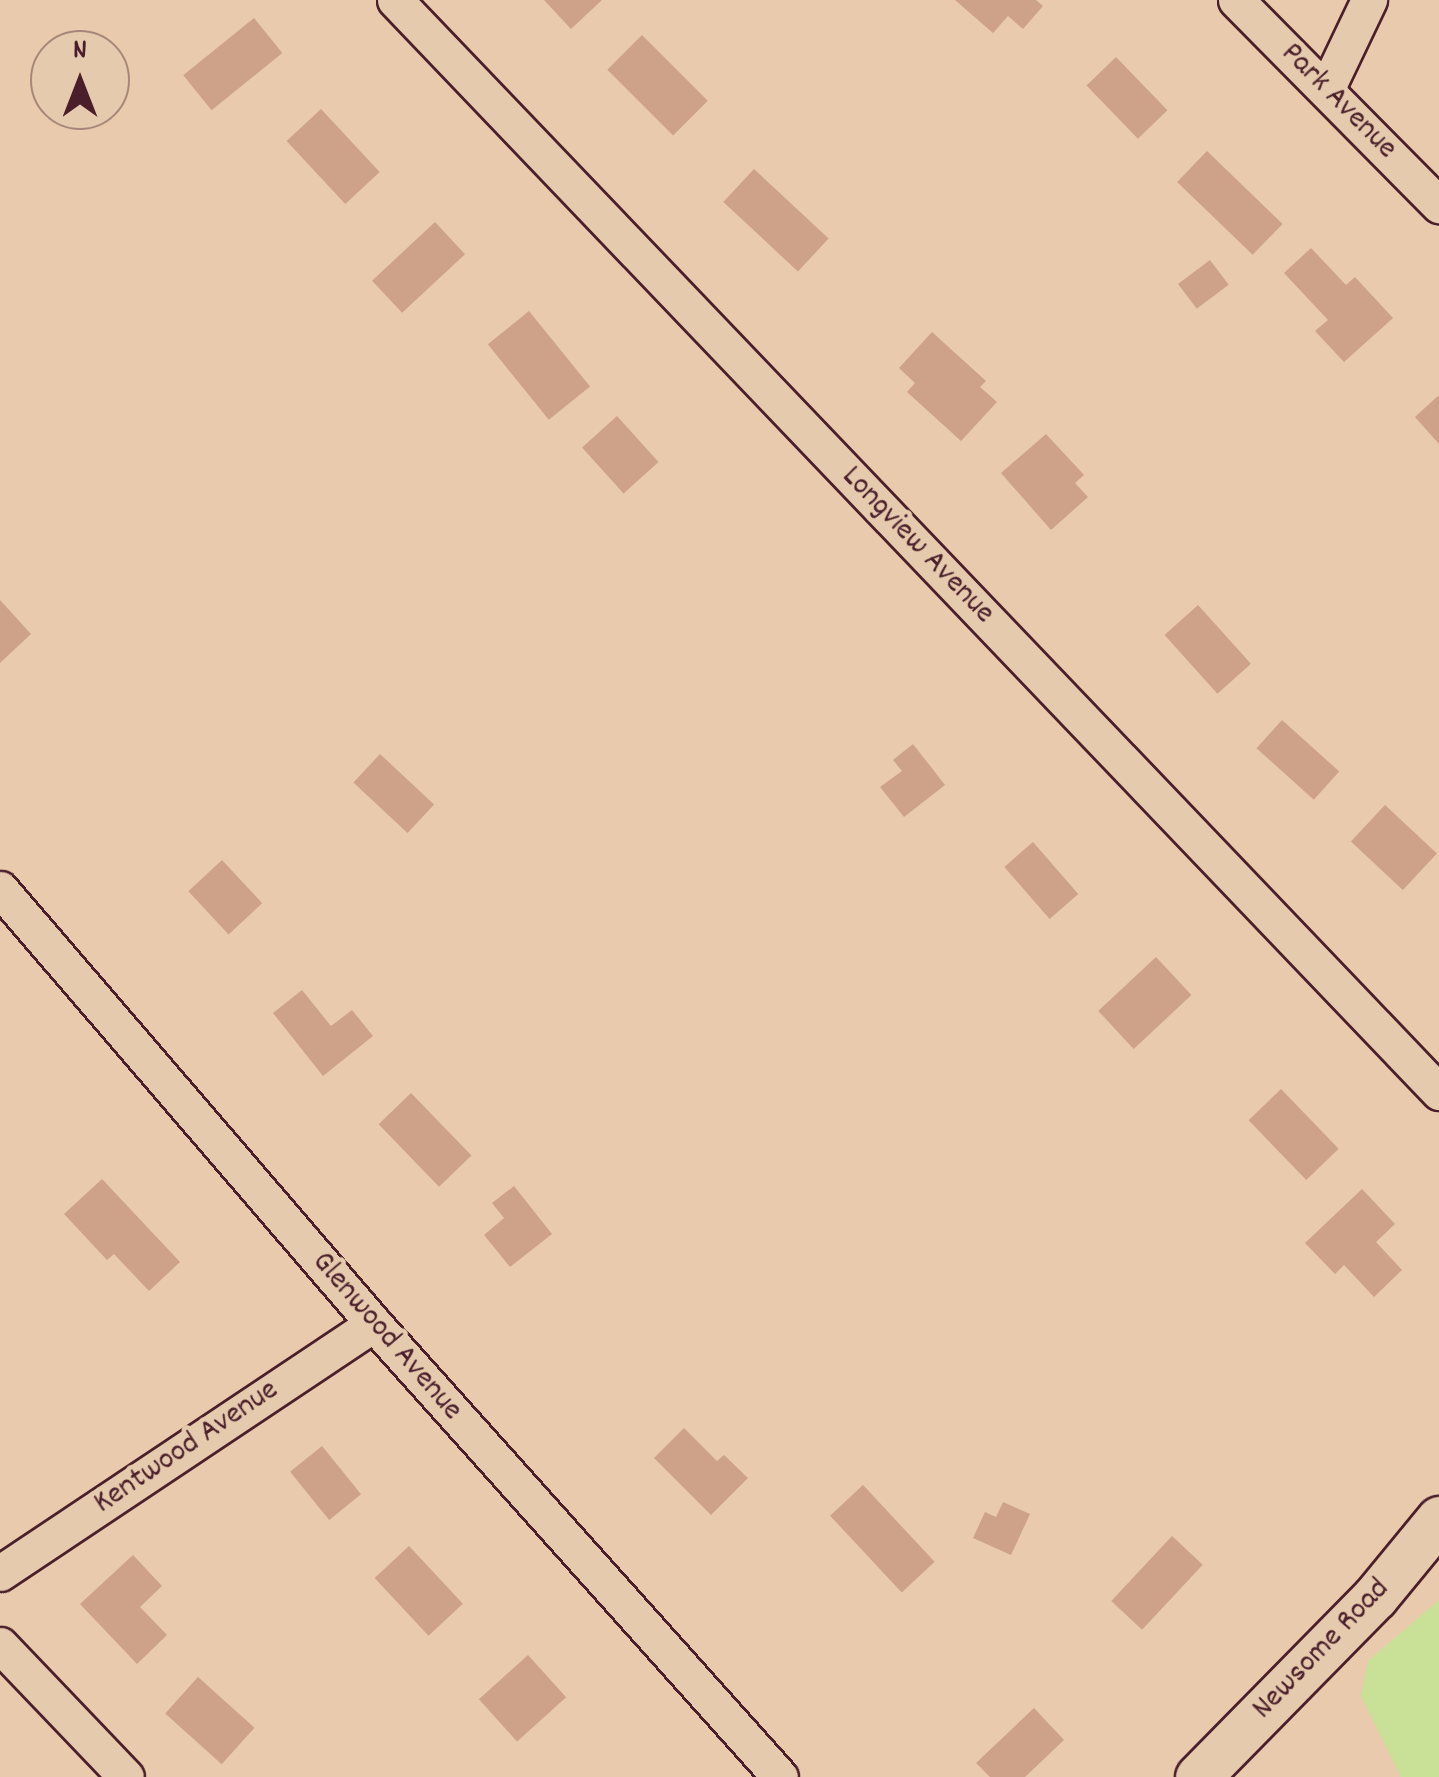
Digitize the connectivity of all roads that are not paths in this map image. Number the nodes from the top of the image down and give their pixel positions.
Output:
1 (395, 0) edge
2 (1236, 0) edge
3 (1369, 0) edge
4 (1328, 88) junction
5 (1439, 206) edge
6 (0, 889) edge
7 (1439, 1092) edge
8 (374, 1324) junction
9 (1439, 1519) edge
10 (0, 1573) edge
11 (0, 1645) edge
12 (126, 1777) edge
13 (780, 1777) edge
14 (1198, 1777) edge

1 - 7 street, Longview Avenue
2 - 4 street, Park Avenue
3 - 4 street
4 - 5 street, Park Avenue
6 - 8 street, Glenwood Avenue
8 - 10 street, Kentwood Avenue
8 - 13 street, Glenwood Avenue
9 - 14 street, Newsome Road
11 - 12 street

